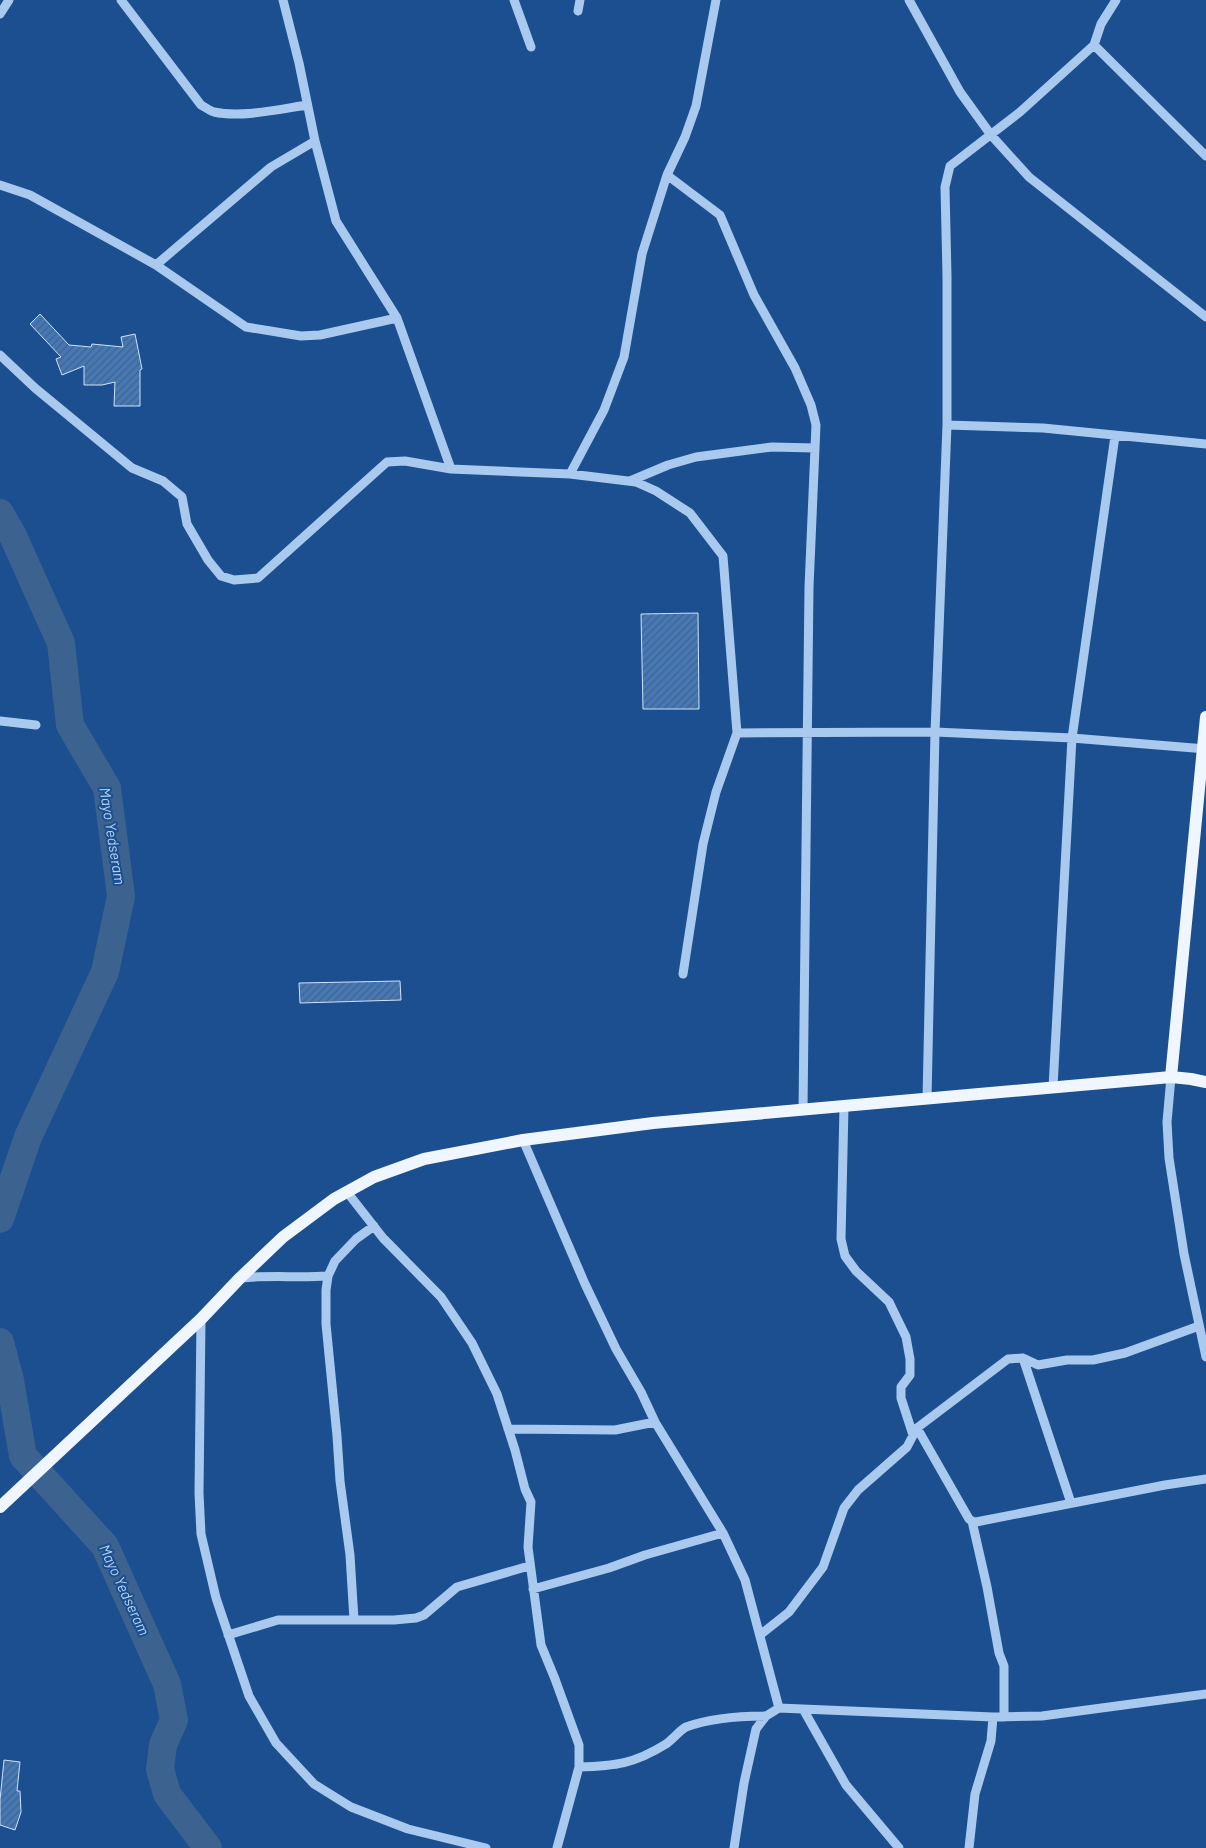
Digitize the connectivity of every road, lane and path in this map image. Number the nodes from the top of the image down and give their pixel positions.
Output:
1 (9, 0) edge
2 (121, 0) edge
3 (283, 0) edge
4 (514, 0) edge
5 (580, 0) edge
6 (716, 0) edge
7 (909, 0) edge
8 (1116, 0) edge
9 (578, 11) dead end
10 (0, 14) edge
11 (1094, 45) junction
12 (531, 47) dead end
13 (307, 104) junction
14 (991, 136) junction
15 (315, 141) junction
16 (1206, 156) edge
17 (667, 175) junction
18 (0, 185) edge
19 (156, 265) junction
20 (1206, 317) edge
21 (397, 318) junction
22 (0, 354) edge
23 (947, 425) junction
24 (1115, 436) junction
25 (1206, 444) edge
26 (815, 448) junction
27 (451, 469) junction
28 (570, 474) junction
29 (630, 481) junction
30 (1206, 717) edge
31 (0, 721) edge
32 (36, 725) dead end
33 (809, 732) junction
34 (935, 732) junction
35 (736, 733) junction
36 (1072, 738) junction
37 (1205, 749) edge
38 (683, 974) dead end
39 (1171, 1077) junction
40 (1206, 1082) edge
41 (1053, 1087) junction
42 (927, 1099) junction
43 (844, 1107) junction
44 (803, 1110) junction
45 (523, 1140) junction
46 (348, 1192) junction
47 (374, 1226) junction
48 (328, 1276) junction
49 (240, 1278) junction
50 (201, 1319) junction
51 (1199, 1326) junction
52 (1206, 1357) edge
53 (1023, 1358) junction
54 (655, 1422) junction
55 (508, 1428) junction
56 (915, 1432) junction
57 (1206, 1479) edge
58 (1070, 1503) junction
59 (0, 1507) edge
60 (972, 1521) junction
61 (723, 1533) junction
62 (529, 1566) junction
63 (533, 1589) junction
64 (354, 1620) junction
65 (228, 1635) junction
66 (760, 1635) junction
67 (1206, 1694) edge
68 (779, 1708) junction
69 (803, 1709) junction
70 (766, 1716) junction
71 (993, 1717) junction
72 (1004, 1717) junction
73 (579, 1767) junction
74 (464, 1846) edge
75 (486, 1848) edge
76 (557, 1848) edge
77 (734, 1848) edge
78 (899, 1848) edge
79 (969, 1848) edge

1 - 10 street
2 - 13 street
3 - 13 street
4 - 12 street
5 - 9 street
6 - 17 street
7 - 14 street
8 - 11 street
11 - 14 street
11 - 16 street
13 - 15 street
14 - 20 street
14 - 23 street
15 - 19 street
15 - 21 street
17 - 26 street
17 - 28 street
18 - 19 street
19 - 21 street
21 - 27 street
22 - 27 street
23 - 24 street
23 - 34 street
24 - 25 street
24 - 36 street
26 - 29 street
26 - 33 street
27 - 28 street
28 - 29 street
29 - 35 street
30 - 37 main road
31 - 32 street
33 - 34 street
33 - 35 street
33 - 44 street
34 - 36 street
34 - 42 street
35 - 38 street
36 - 37 street
36 - 41 street
37 - 39 main road
39 - 40 main road
39 - 41 main road
39 - 51 street
41 - 42 main road
42 - 43 main road
43 - 44 main road
43 - 56 street
44 - 45 main road
45 - 46 main road
45 - 54 street
46 - 47 street
46 - 49 main road
47 - 48 street
47 - 55 street
48 - 49 street
48 - 64 street
49 - 50 main road
50 - 59 main road
50 - 65 street
51 - 52 street
51 - 53 street
53 - 56 street
53 - 58 street
54 - 55 street
54 - 61 street
55 - 62 street
56 - 60 street
56 - 66 street
57 - 58 street
58 - 60 street
60 - 72 street
61 - 63 street
61 - 66 street
62 - 63 street
62 - 64 street
63 - 73 street
64 - 65 street
65 - 74 street
66 - 68 street
67 - 72 street
68 - 69 street
68 - 70 street
69 - 71 street
69 - 78 street
70 - 73 street
70 - 77 street
71 - 72 street
71 - 79 street
73 - 76 street
74 - 75 street

